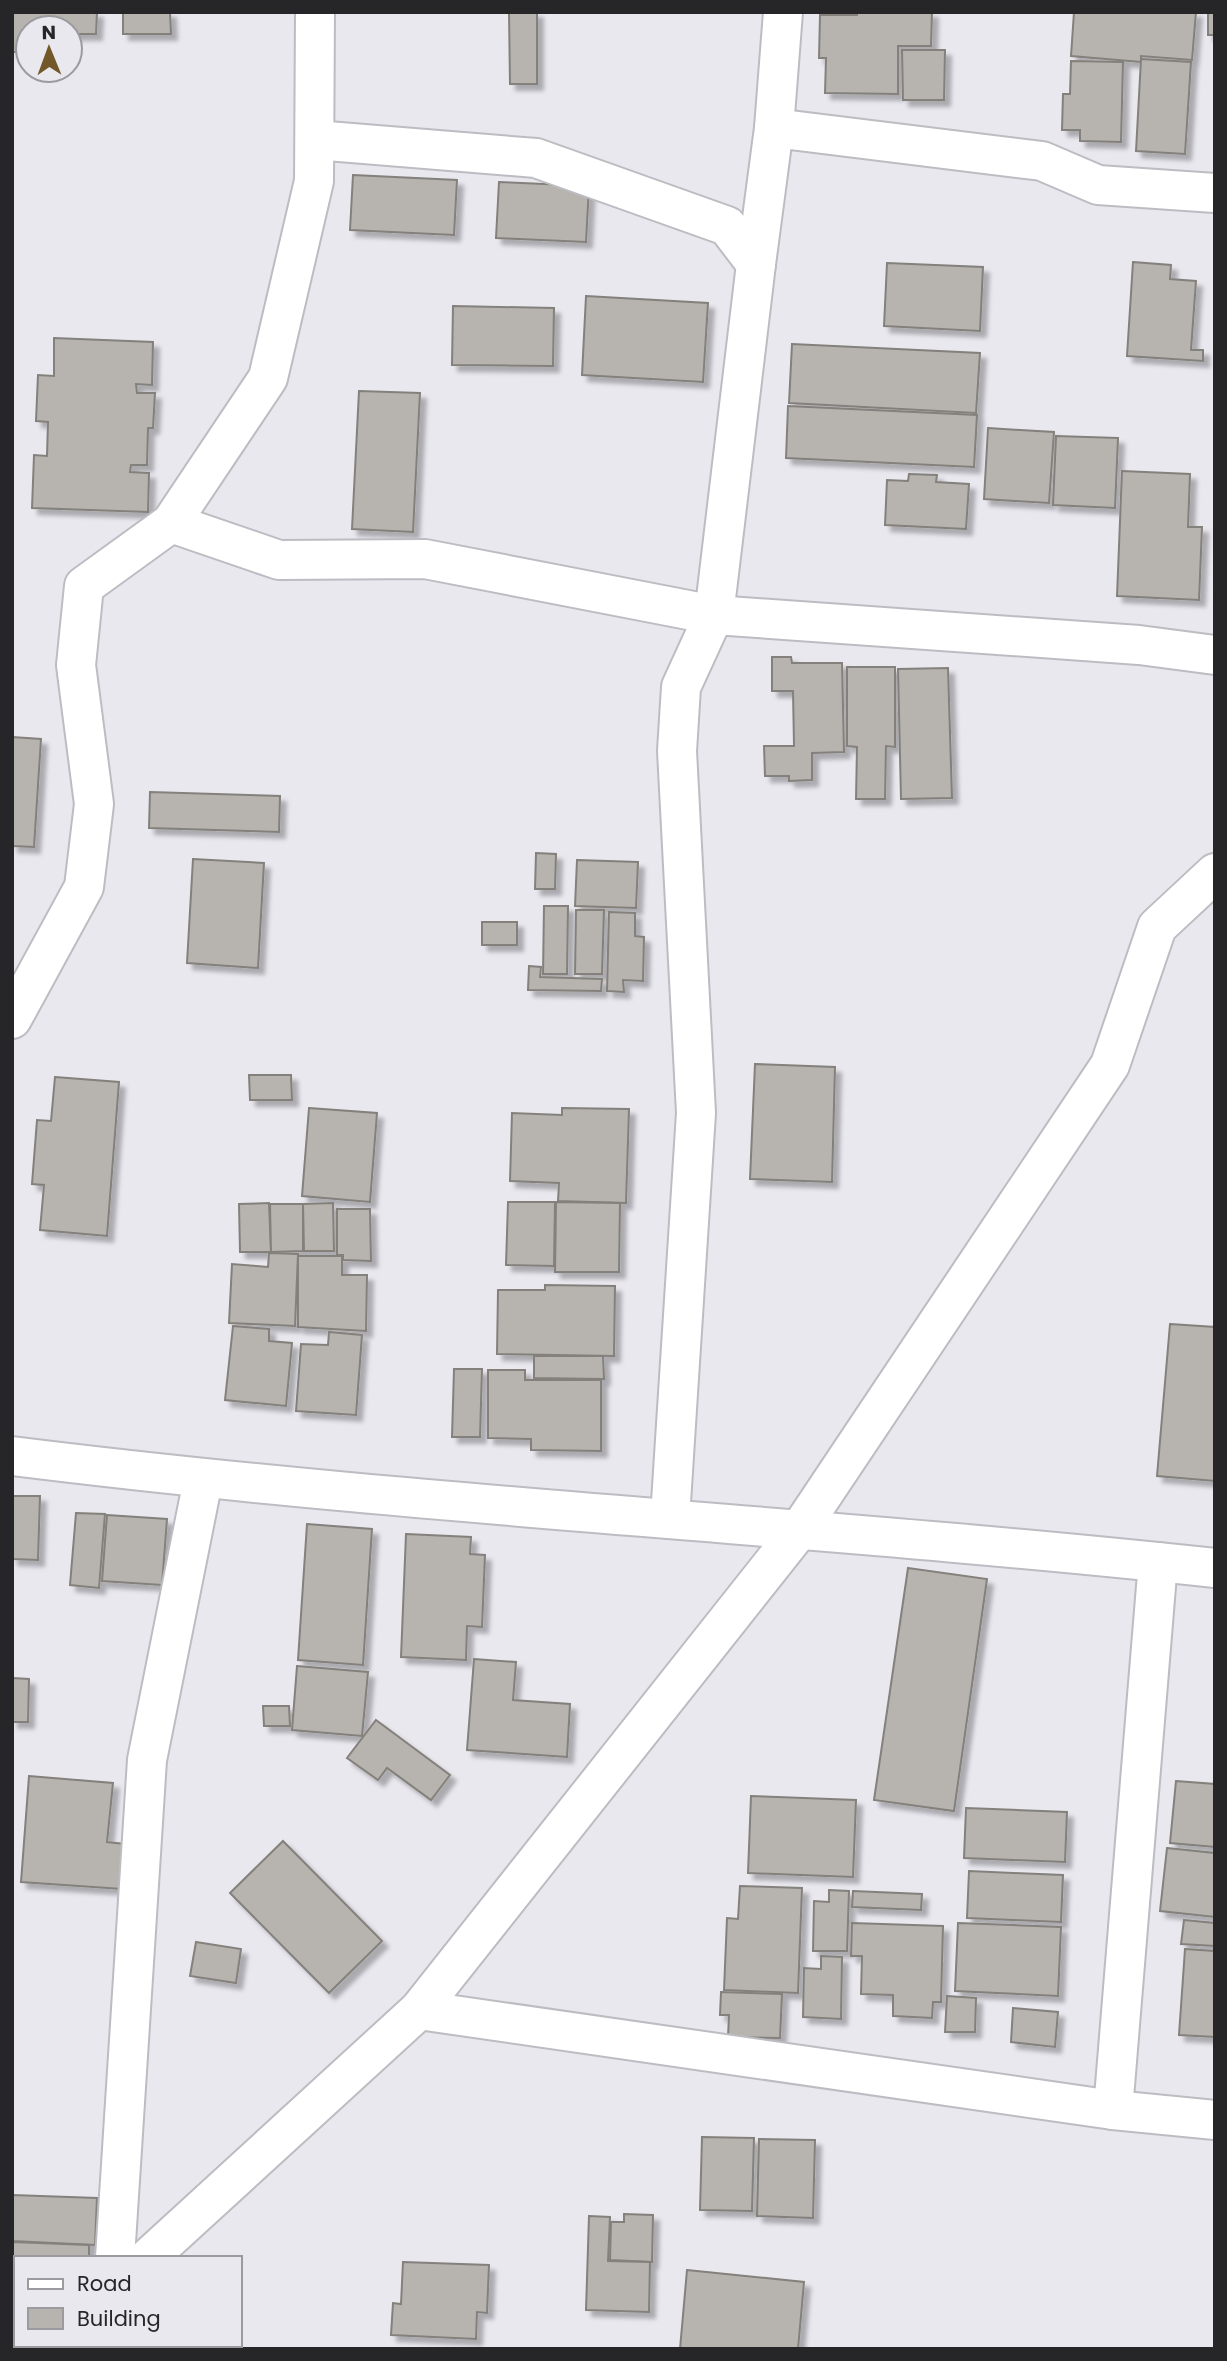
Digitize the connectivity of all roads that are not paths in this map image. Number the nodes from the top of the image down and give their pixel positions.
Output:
1 (315, 12) edge
2 (783, 12) edge
3 (775, 128) junction
4 (315, 140) junction
5 (1215, 193) edge
6 (756, 264) junction
7 (171, 523) junction
8 (714, 615) junction
9 (1215, 655) edge
10 (1215, 873) edge
11 (12, 1019) edge
12 (12, 1456) edge
13 (203, 1480) junction
14 (670, 1518) junction
15 (800, 1529) junction
16 (1157, 1562) junction
17 (1215, 1569) edge
18 (419, 2010) junction
19 (1113, 2110) junction
20 (1215, 2120) edge
21 (115, 2256) edge
22 (150, 2256) edge

1 - 4 street
2 - 3 street
3 - 5 street
3 - 6 street
4 - 6 street
4 - 7 street
6 - 8 street
7 - 8 street
7 - 11 street
8 - 9 street
8 - 14 street
10 - 15 street
12 - 13 street
13 - 14 street
13 - 21 street
14 - 15 street
15 - 16 street
15 - 18 street
16 - 17 street
16 - 19 street
18 - 19 street
18 - 22 street
19 - 20 street

